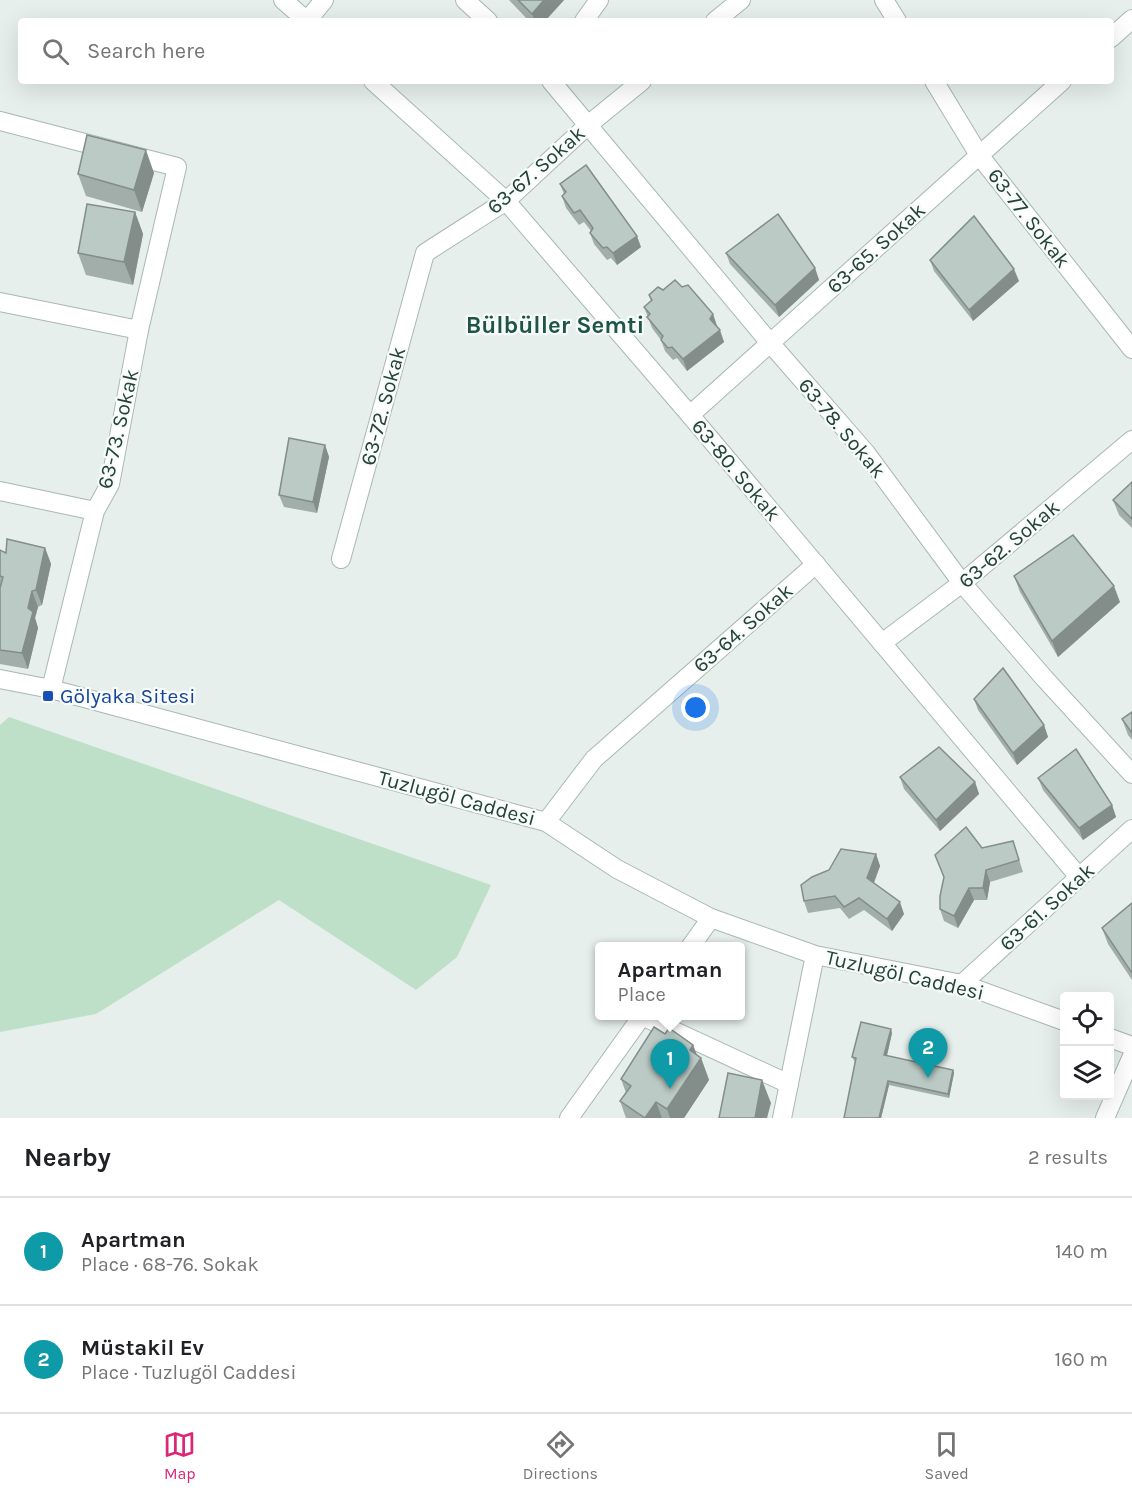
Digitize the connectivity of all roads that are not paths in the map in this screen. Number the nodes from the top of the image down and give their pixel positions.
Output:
1 (283, 0) edge
2 (324, 0) edge
3 (465, 0) edge
4 (599, 0) edge
5 (741, 0) edge
6 (884, 0) edge
7 (304, 18) edge
8 (309, 18) edge
9 (485, 18) edge
10 (586, 18) edge
11 (719, 18) edge
12 (895, 18) edge
13 (1132, 19) edge
14 (1114, 35) edge
15 (376, 84) edge
16 (554, 84) edge
17 (638, 84) edge
18 (936, 84) edge
19 (1059, 84) edge
20 (0, 122) edge
21 (588, 125) junction
22 (979, 154) junction
23 (506, 201) junction
24 (425, 253) joint
25 (0, 302) edge
26 (139, 330) junction
27 (771, 344) junction
28 (1132, 349) edge
29 (690, 415) junction
30 (1132, 440) edge
31 (0, 491) edge
32 (95, 511) junction
33 (340, 559) dead end
34 (816, 564) junction
35 (962, 584) junction
36 (882, 643) junction
37 (0, 679) edge
38 (51, 689) junction
39 (1132, 774) edge
40 (546, 822) junction
41 (1132, 829) edge
42 (1079, 877) junction
43 (711, 918) junction
44 (694, 942) edge
45 (815, 955) junction
46 (962, 984) junction
47 (639, 1020) edge
48 (651, 1020) edge
49 (1060, 1020) edge
50 (1114, 1039) edge
51 (1132, 1046) edge
52 (1132, 1056) edge
53 (789, 1084) junction
54 (569, 1118) edge
55 (782, 1118) edge
56 (1105, 1118) edge

1 - 7 street
2 - 8 street
3 - 9 street
4 - 10 street
5 - 11 street
6 - 12 street
13 - 14 street
15 - 23 street, 63-80. Sokak
16 - 21 street, 63-78. Sokak
17 - 21 street, 63-67. Sokak
18 - 22 street, 63-77. Sokak
19 - 22 street, 63-65. Sokak
20 - 26 street, 63-73. Sokak
21 - 23 street, 63-67. Sokak
21 - 27 street, 63-78. Sokak
22 - 27 street, 63-65. Sokak
22 - 28 street, 63-77. Sokak
23 - 24 street, 63-67. Sokak
23 - 29 street, 63-80. Sokak
24 - 33 street, 63-72. Sokak
25 - 26 street
26 - 32 street, 63-73. Sokak
27 - 29 street, 63-65. Sokak
27 - 35 street, 63-78. Sokak
29 - 34 street, 63-80. Sokak
30 - 35 street, 63-62. Sokak
31 - 32 street
32 - 38 street, 63-73. Sokak
34 - 36 street, 63-80. Sokak
34 - 40 street, 63-64. Sokak
35 - 36 street, 63-62. Sokak
35 - 39 street, 63-78. Sokak
36 - 42 street, 63-80. Sokak
37 - 38 street, Tuzlugöl Caddesi
38 - 40 street, Tuzlugöl Caddesi
40 - 43 street, Tuzlugöl Caddesi
41 - 42 street, 63-61. Sokak
42 - 46 street, 63-61. Sokak
43 - 44 street
43 - 45 street, Tuzlugöl Caddesi
45 - 46 street, Tuzlugöl Caddesi
45 - 53 street
46 - 49 street, Tuzlugöl Caddesi
47 - 54 street
48 - 53 street
50 - 51 street
52 - 56 street
53 - 55 street

